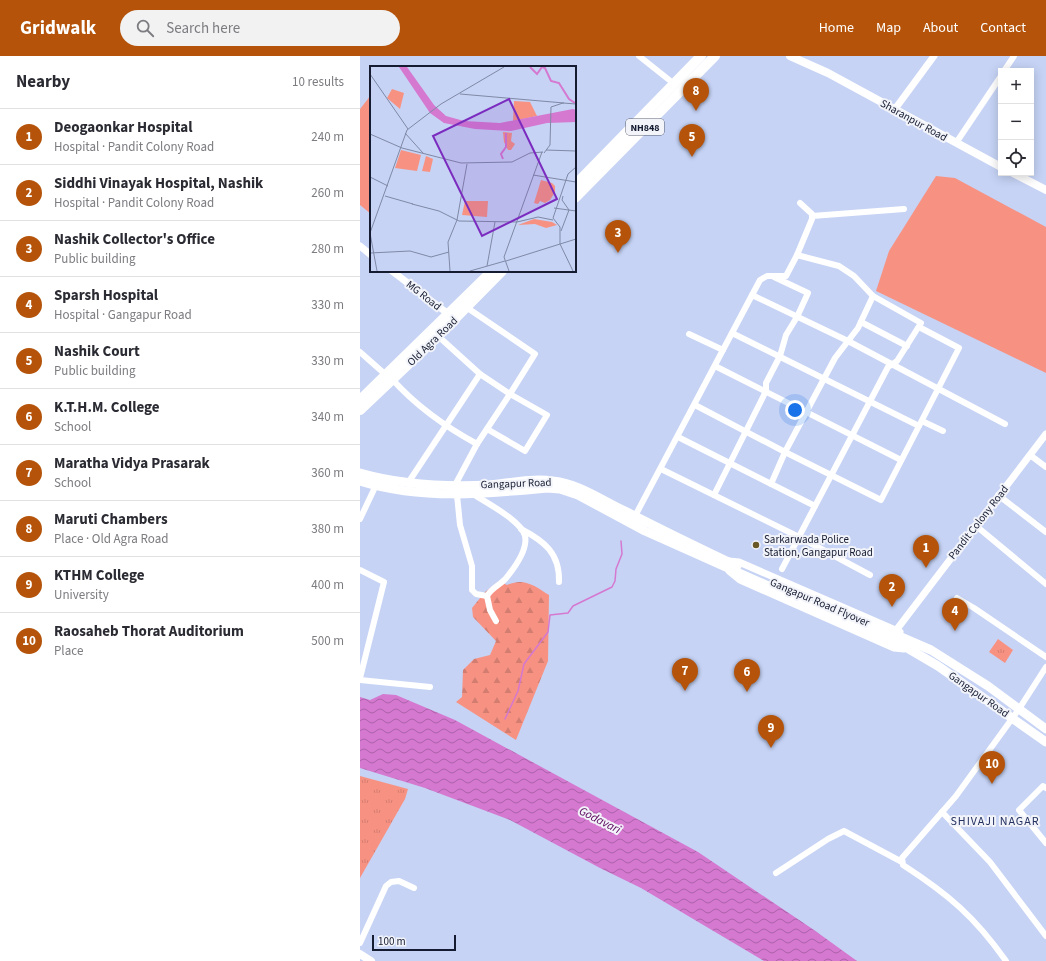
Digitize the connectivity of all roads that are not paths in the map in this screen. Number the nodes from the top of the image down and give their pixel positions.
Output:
1 (639, 56) edge
2 (701, 56) edge
3 (715, 56) edge
4 (790, 56) edge
5 (803, 56) edge
6 (934, 56) edge
7 (1014, 56) edge
8 (1006, 68) edge
9 (828, 73) junction
10 (998, 80) edge
11 (673, 83) junction
12 (895, 109) junction
13 (956, 143) junction
14 (998, 165) edge
15 (1019, 176) edge
16 (576, 184) edge
17 (1046, 190) edge
18 (576, 197) edge
19 (800, 203) dead end
20 (904, 209) dead end
21 (812, 216) junction
22 (360, 246) edge
23 (370, 254) edge
24 (797, 255) junction
25 (393, 272) edge
26 (491, 272) edge
27 (501, 272) edge
28 (770, 276) junction
29 (752, 295) junction
30 (873, 296) junction
31 (466, 307) junction
32 (452, 316) junction
33 (797, 317) junction
34 (860, 322) junction
35 (919, 327) junction
36 (732, 333) junction
37 (689, 334) dead end
38 (438, 336) junction
39 (848, 341) junction
40 (907, 346) junction
41 (723, 350) junction
42 (360, 352) edge
43 (780, 356) junction
44 (892, 364) junction
45 (715, 366) junction
46 (480, 374) junction
47 (389, 377) junction
48 (824, 378) junction
49 (938, 389) junction
50 (766, 391) junction
51 (510, 394) junction
52 (360, 400) edge
53 (870, 401) junction
54 (695, 405) junction
55 (360, 410) edge
56 (806, 412) junction
57 (920, 423) junction
58 (1005, 424) dead end
59 (446, 427) junction
60 (487, 429) junction
61 (746, 431) junction
62 (944, 431) dead end
63 (853, 434) junction
64 (1046, 434) edge
65 (678, 437) junction
66 (477, 444) junction
67 (785, 452) junction
68 (1030, 455) junction
69 (901, 460) junction
70 (730, 464) junction
71 (1046, 467) edge
72 (661, 469) junction
73 (360, 473) edge
74 (832, 474) junction
75 (360, 480) edge
76 (377, 482) junction
77 (408, 483) junction
78 (771, 484) junction
79 (455, 485) junction
80 (454, 494) junction
81 (473, 494) junction
82 (714, 495) junction
83 (998, 496) junction
84 (815, 506) junction
85 (360, 519) edge
86 (633, 520) junction
87 (975, 525) junction
88 (521, 529) junction
89 (1046, 532) edge
90 (799, 537) junction
91 (725, 563) junction
92 (782, 569) dead end
93 (360, 570) edge
94 (870, 575) dead end
95 (559, 582) dead end
96 (1046, 584) edge
97 (487, 596) junction
98 (957, 598) dead end
99 (496, 621) dead end
100 (898, 636) junction
101 (911, 646) junction
102 (1046, 657) edge
103 (1046, 667) edge
104 (360, 679) edge
105 (430, 687) dead end
106 (1019, 709) junction
107 (1013, 717) junction
108 (1046, 729) edge
109 (1046, 742) edge
110 (1046, 788) edge
111 (946, 796) dead end
112 (952, 800) junction
113 (942, 812) junction
114 (1046, 843) edge
115 (902, 862) junction
116 (776, 873) dead end
117 (414, 888) dead end
118 (1046, 936) edge
119 (360, 943) edge
120 (360, 954) edge
121 (371, 961) edge
122 (1006, 961) edge

1 - 11 street
2 - 11 highway, NH848
3 - 18 highway, NH848
4 - 9 main road, Sharanpur Road
5 - 9 main road, Sharanpur Road
6 - 12 street
7 - 8 street
9 - 12 main road, Sharanpur Road
10 - 13 street
11 - 16 highway, NH848
12 - 13 main road, Sharanpur Road
13 - 14 main road, Sharanpur Road
15 - 17 main road
19 - 21 street
20 - 21 street
21 - 24 street
22 - 23 street
24 - 28 street
24 - 30 street
25 - 32 street, MG Road
26 - 32 highway, Old Agra Road
27 - 31 highway, Old Agra Road
28 - 29 street
28 - 33 street
29 - 33 street
29 - 36 street
30 - 34 street
30 - 35 street
31 - 32 highway, Old Agra Road
31 - 51 street
32 - 38 highway, Old Agra Road
32 - 47 highway, Old Agra Road
33 - 39 street
33 - 43 street
34 - 39 street
34 - 40 street
35 - 40 street
35 - 49 street
36 - 41 street
36 - 43 street
37 - 41 street
38 - 46 street
38 - 47 highway, Old Agra Road
39 - 44 street
39 - 48 street
40 - 44 street
41 - 45 street
42 - 47 street
43 - 48 street
43 - 50 street
44 - 49 street
44 - 53 street
45 - 50 street
45 - 54 street
46 - 51 street
46 - 59 street
47 - 52 highway, Old Agra Road
47 - 55 highway, Old Agra Road
47 - 59 street
48 - 53 street
48 - 56 street
49 - 57 street
49 - 58 street
50 - 56 street
50 - 61 street
51 - 60 street
51 - 60 street
53 - 57 street
53 - 63 street
54 - 61 street
54 - 65 street
56 - 63 street
56 - 67 street
57 - 62 street
57 - 69 street
59 - 66 street
59 - 77 street
60 - 66 street
61 - 67 street
61 - 70 street
63 - 69 street
63 - 74 street
64 - 68 street, Pandit Colony Road
65 - 70 street
65 - 72 street
66 - 79 street
67 - 74 street
67 - 78 street
68 - 71 street
68 - 83 street, Pandit Colony Road
69 - 74 street
70 - 78 street
70 - 82 street
72 - 82 street
72 - 86 street
73 - 76 main road, Gangapur Road
74 - 84 street
75 - 76 main road, Gangapur Road
76 - 77 main road, Gangapur Road
76 - 80 main road, Gangapur Road
76 - 85 street
77 - 79 main road, Gangapur Road
78 - 84 street
79 - 80 street
79 - 86 main road, Gangapur Road
80 - 81 main road, Gangapur Road
80 - 97 street
81 - 86 main road, Gangapur Road
81 - 88 street
82 - 90 street
83 - 87 street, Pandit Colony Road
83 - 89 street
84 - 90 street
86 - 91 main road, Gangapur Road
87 - 96 street
87 - 100 street, Pandit Colony Road
88 - 95 street
88 - 97 street
90 - 92 street
90 - 94 street
91 - 100 main road, Gangapur Road Flyover
91 - 100 street
91 - 101 street
93 - 104 street
97 - 99 street
98 - 102 street
100 - 101 main road, Gangapur Road Flyover
100 - 101 street
101 - 106 main road, Gangapur Road
101 - 107 main road, Gangapur Road
103 - 106 street
104 - 105 street
106 - 107 street
106 - 108 main road, Gangapur Road
107 - 109 main road, Gangapur Road
107 - 112 street
110 - 114 street
111 - 112 street
112 - 113 street
113 - 115 street
113 - 118 street
115 - 116 street
115 - 122 street
117 - 119 street
120 - 121 main road

